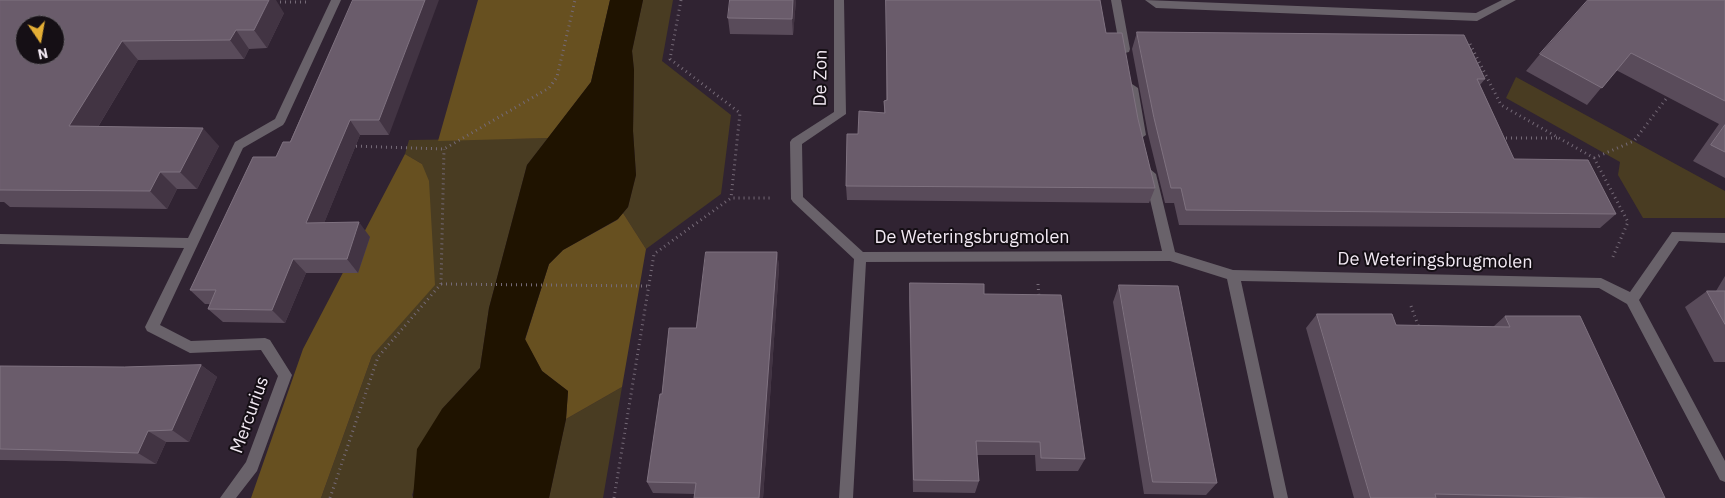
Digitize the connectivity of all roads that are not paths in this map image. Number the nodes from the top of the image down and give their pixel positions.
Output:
1 (839, 0) edge
2 (1116, 0) edge
3 (1150, 0) edge
4 (1511, 0) edge
5 (335, 1) edge
6 (1127, 59) edge
7 (1130, 78) edge
8 (1142, 144) edge
9 (1147, 163) edge
10 (1725, 238) edge
11 (0, 239) edge
12 (193, 242) junction
13 (1170, 256) junction
14 (860, 257) junction
15 (1233, 275) junction
16 (1632, 300) junction
17 (1725, 475) edge
18 (227, 498) edge
19 (846, 498) edge
20 (1281, 498) edge

1 - 14 street, De Zon
2 - 6 street
3 - 4 street
5 - 12 street, Mercurius
7 - 8 street
9 - 13 street
10 - 16 street
11 - 12 street
12 - 18 street, Mercurius
13 - 14 street, De Weteringsbrugmolen
13 - 15 street, De Weteringsbrugmolen
14 - 19 street, De Weteringsbrugmolen
15 - 16 street, De Weteringsbrugmolen
15 - 20 street
16 - 17 street

